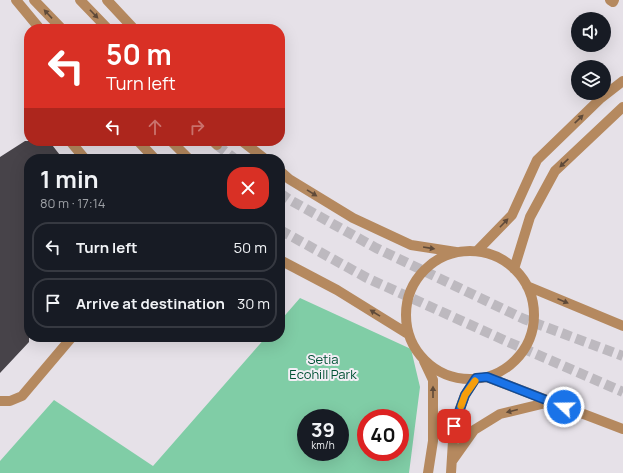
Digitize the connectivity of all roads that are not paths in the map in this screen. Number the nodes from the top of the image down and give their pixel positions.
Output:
1 (16, 0) edge
2 (34, 0) edge
3 (80, 0) edge
4 (107, 0) edge
5 (36, 24) edge
6 (57, 24) edge
7 (103, 24) edge
8 (129, 24) edge
9 (623, 81) edge
10 (623, 107) edge
11 (74, 146) edge
12 (143, 146) edge
13 (176, 146) edge
14 (248, 146) edge
15 (81, 154) edge
16 (150, 154) edge
17 (184, 154) edge
18 (259, 154) edge
19 (285, 175) edge
20 (477, 251) junction
21 (456, 252) junction
22 (285, 263) edge
23 (514, 269) junction
24 (527, 286) junction
25 (623, 326) edge
26 (408, 334) junction
27 (68, 342) edge
28 (422, 358) junction
29 (487, 377) junction
30 (476, 378) junction
31 (0, 401) edge
32 (550, 402) junction
33 (623, 429) edge
34 (452, 461) junction
35 (428, 473) edge
36 (451, 473) edge

1 - 5 street
6 -> 2 street
3 -> 7 street
4 - 8 street
20 -> 9 street
10 -> 23 street
11 - 15 street
12 - 16 street
13 - 17 street
14 - 18 street
19 -> 21 street
20 - 21 street
20 - 23 street
21 - 26 street
26 -> 22 street
23 - 24 street
24 -> 25 street
24 - 29 street
26 - 28 street
27 - 31 street
28 - 30 street
35 -> 28 street
29 - 30 street
29 - 32 street
30 - 34 street
32 - 33 street
32 -> 34 street
34 - 36 street

